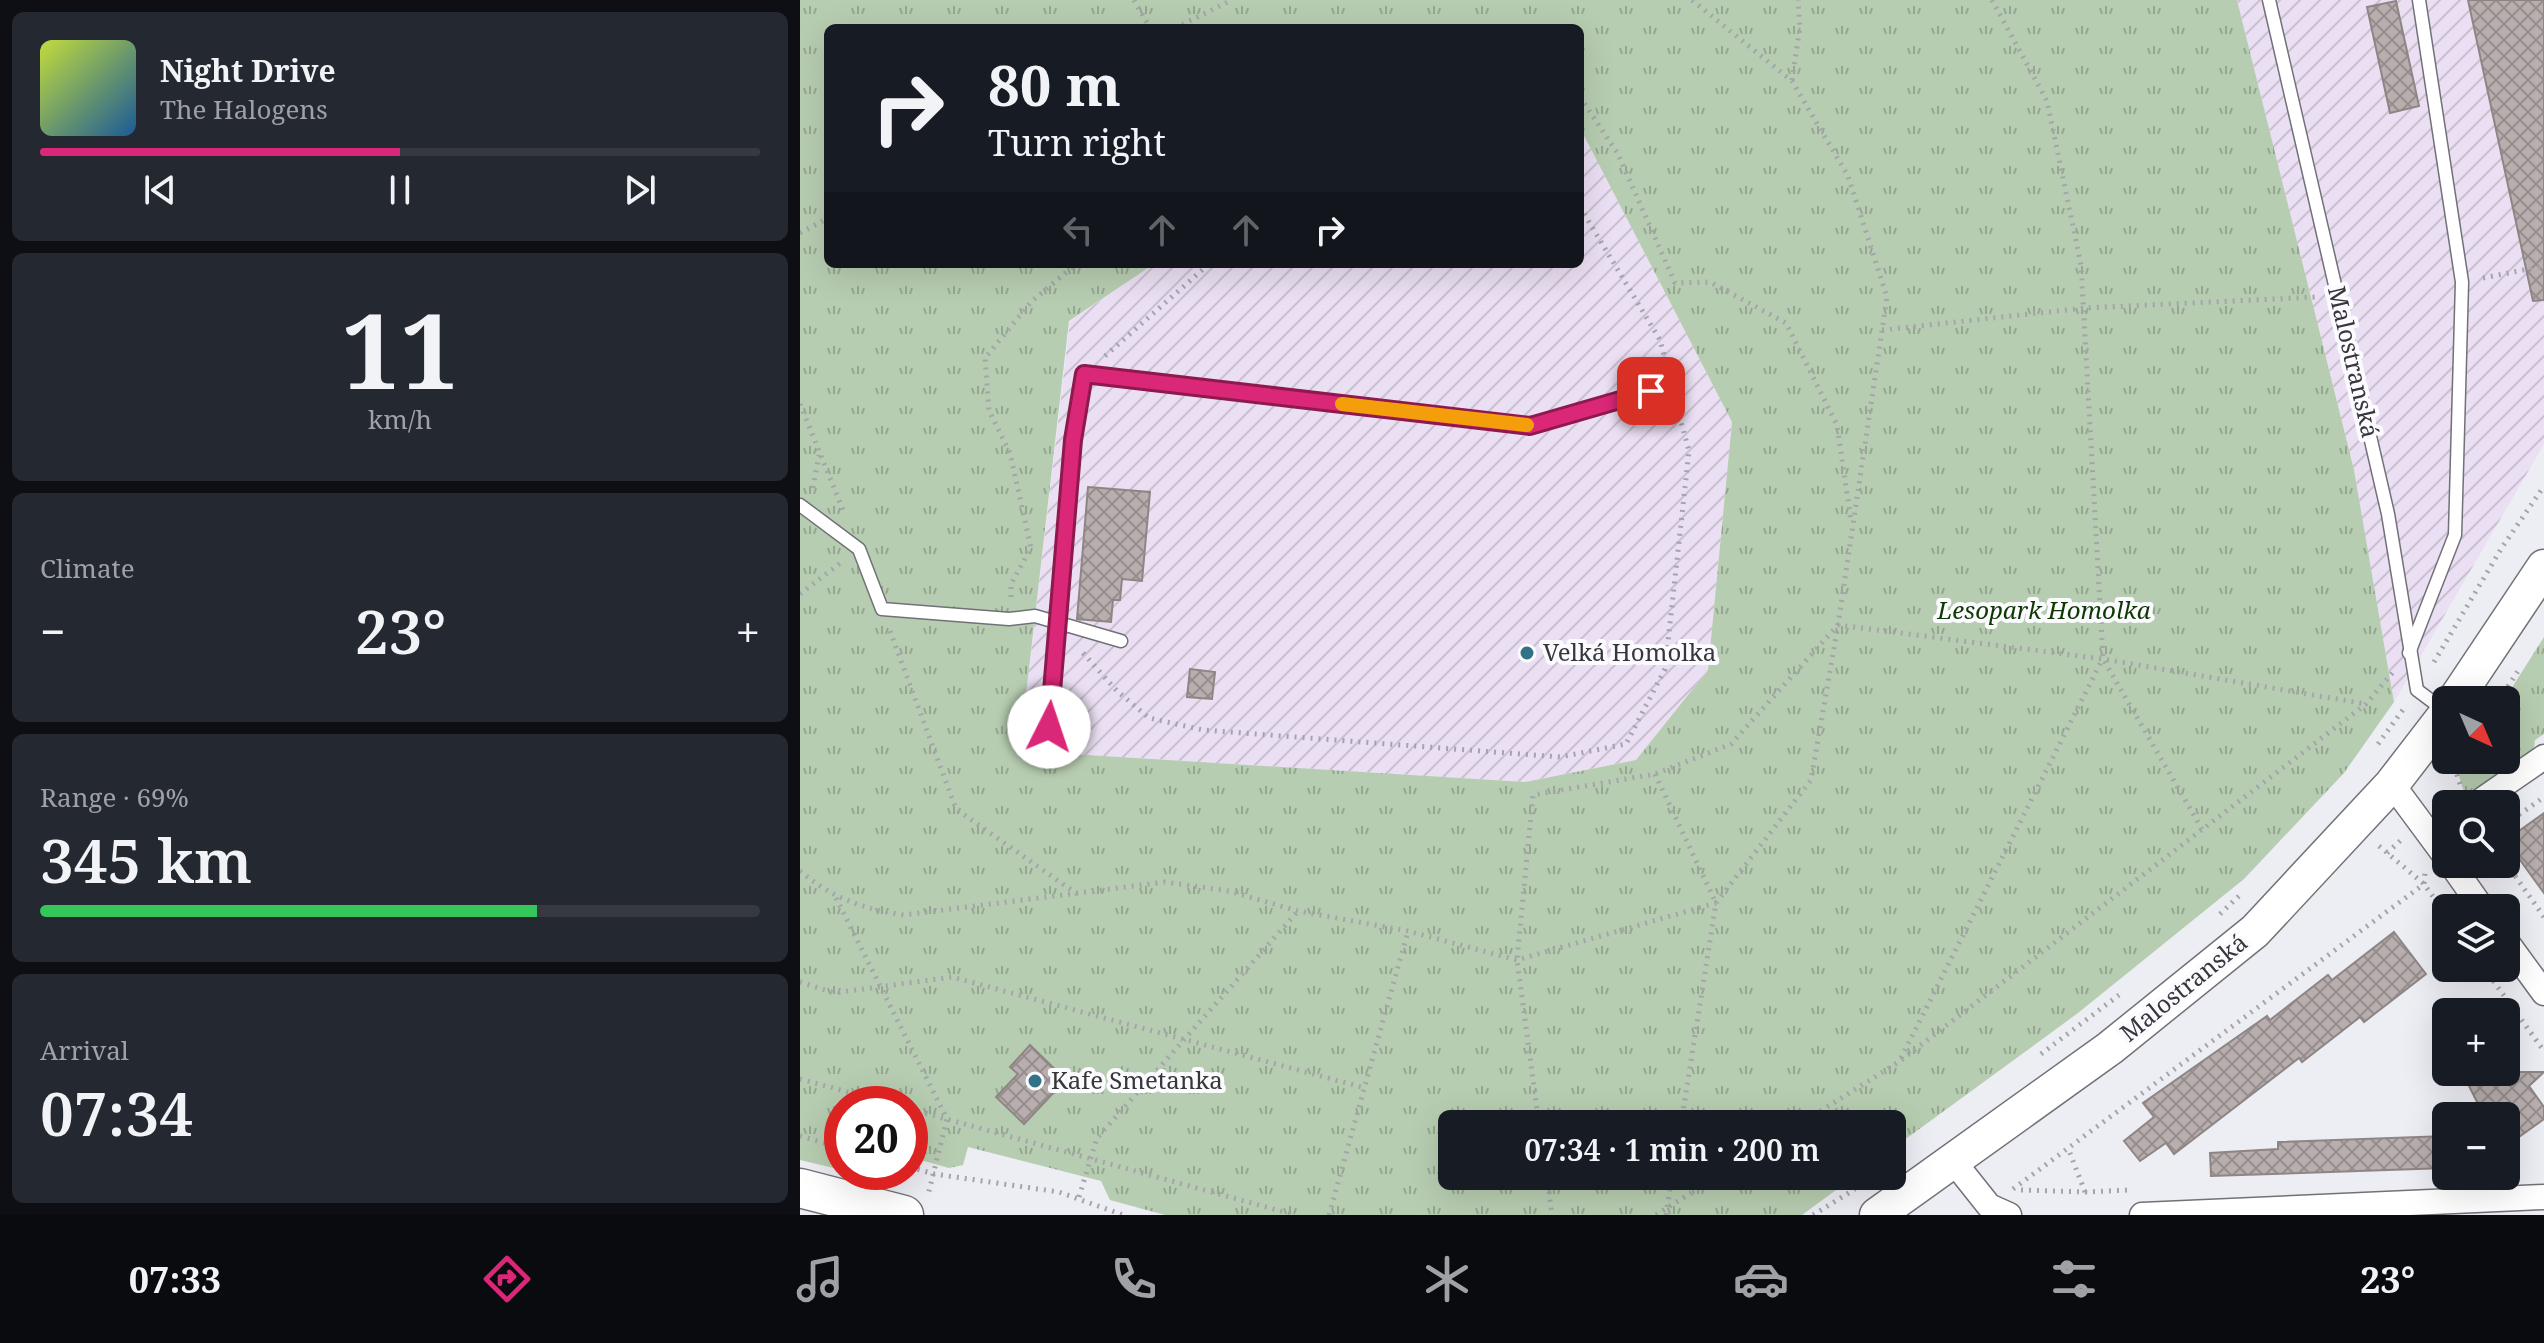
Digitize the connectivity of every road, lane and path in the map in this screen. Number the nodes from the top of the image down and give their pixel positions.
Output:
1 (1134, 0) edge
2 (1232, 0) edge
3 (1692, 0) edge
4 (1798, 0) edge
5 (1992, 0) edge
6 (2269, 0) edge
7 (2419, 0) edge
8 (1148, 24) edge
9 (1183, 24) edge
10 (1792, 81) junction
11 (1584, 103) edge
12 (1584, 214) edge
13 (824, 220) edge
14 (800, 233) edge
15 (2544, 266) edge
16 (1071, 268) edge
17 (1204, 268) edge
18 (2462, 282) junction
19 (2338, 296) junction
20 (2085, 308) junction
21 (1882, 330) junction
22 (1084, 374) junction
23 (1651, 391) dead end
24 (800, 404) edge
25 (819, 452) junction
26 (2544, 486) edge
27 (803, 507) edge
28 (1852, 530) junction
29 (859, 549) junction
30 (2544, 567) edge
31 (800, 594) edge
32 (882, 609) junction
33 (1009, 619) junction
34 (1056, 622) junction
35 (1838, 625) junction
36 (1121, 641) dead end
37 (2409, 653) junction
38 (2103, 659) junction
39 (2464, 686) edge
40 (2417, 690) junction
41 (2432, 702) edge
42 (2366, 704) junction
43 (1049, 727) dead end
44 (2432, 731) edge
45 (2371, 754) dead end
46 (2544, 757) edge
47 (1655, 774) junction
48 (2392, 784) junction
49 (2478, 790) edge
50 (2544, 797) edge
51 (2520, 814) edge
52 (2432, 824) edge
53 (2202, 829) junction
54 (2387, 853) dead end
55 (2432, 853) edge
56 (800, 871) edge
57 (2517, 878) edge
58 (2424, 884) junction
59 (2243, 893) dead end
60 (1078, 894) junction
61 (2432, 895) edge
62 (835, 897) junction
63 (1716, 903) junction
64 (1298, 911) junction
65 (2544, 917) edge
66 (2211, 922) dead end
67 (1408, 931) junction
68 (1517, 960) junction
69 (2520, 960) edge
70 (800, 982) edge
71 (2494, 982) edge
72 (881, 987) junction
73 (2130, 987) dead end
74 (2544, 993) edge
75 (1185, 1039) junction
76 (2544, 1051) edge
77 (2038, 1056) dead end
78 (1900, 1061) junction
79 (800, 1079) edge
80 (826, 1086) edge
81 (1365, 1088) junction
82 (1537, 1110) edge
83 (1683, 1110) edge
84 (1822, 1110) edge
85 (928, 1114) edge
86 (947, 1119) junction
87 (800, 1136) edge
88 (824, 1143) edge
89 (2068, 1148) junction
90 (1089, 1160) junction
91 (1954, 1162) junction
92 (928, 1172) edge
93 (934, 1174) junction
94 (800, 1188) edge
95 (1549, 1190) edge
96 (1670, 1190) edge
97 (1698, 1190) edge
98 (1854, 1190) edge
99 (1079, 1197) junction
100 (2544, 1197) edge
101 (916, 1205) edge
102 (1667, 1211) edge
103 (1123, 1215) edge
104 (1295, 1215) edge
105 (1329, 1215) edge
106 (1552, 1215) edge
107 (1656, 1215) edge
108 (1813, 1215) edge
109 (1877, 1215) edge
110 (2009, 1215) edge
111 (2142, 1215) edge

1 - 8 path
2 - 9 path
3 - 10 path
4 - 10 path
5 - 20 path
6 - 19 lane, Malostranská
7 - 18 lane
10 - 21 path
11 - 28 path
12 - 34 path
13 - 14 path
15 - 18 path
16 - 33 path
17 - 22 path
18 - 37 lane
19 - 20 path
19 - 37 lane, Malostranská
20 - 21 path
20 - 38 path
21 - 28 path
22 - 23 lane
22 - 34 lane
24 - 25 path
25 - 27 path
25 - 29 path
26 - 40 path
27 - 29 lane
28 - 35 path
29 - 31 path
29 - 32 lane
30 - 39 main road
32 - 33 lane
32 - 60 path
33 - 34 lane
34 - 36 lane
34 - 43 lane
35 - 38 path
35 - 47 path
35 - 63 path
37 - 40 lane, Malostranská
37 - 42 path
38 - 42 path
38 - 53 path
38 - 78 path
40 - 41 lane, Malostranská
40 - 45 path
42 - 53 path
44 - 48 main road, Malostranská
46 - 49 street
47 - 63 path
47 - 68 path
48 - 52 street
48 - 91 main road, Malostranská
50 - 51 path
53 - 78 path
54 - 58 path
55 - 58 path
56 - 62 path
57 - 65 path
58 - 61 path
58 - 89 path
59 - 66 path
60 - 62 path
60 - 64 path
62 - 72 path
63 - 68 path
63 - 83 path
64 - 67 path
64 - 75 path
67 - 68 path
67 - 81 path
68 - 82 path
69 - 74 street
70 - 72 path
71 - 76 path
72 - 75 path
72 - 86 path
73 - 77 path
75 - 81 path
75 - 90 path
78 - 84 path
79 - 80 path
81 - 105 path
85 - 86 path
86 - 90 path
86 - 93 path
87 - 88 path
89 - 89 path
90 - 99 path
90 - 104 path
91 - 109 main road, Malostranská
91 - 110 street
92 - 93 path
93 - 99 path
93 - 101 path
94 - 101 main road
95 - 106 path
96 - 102 path
97 - 102 path
98 - 108 path
99 - 103 path
100 - 111 street
102 - 107 path

